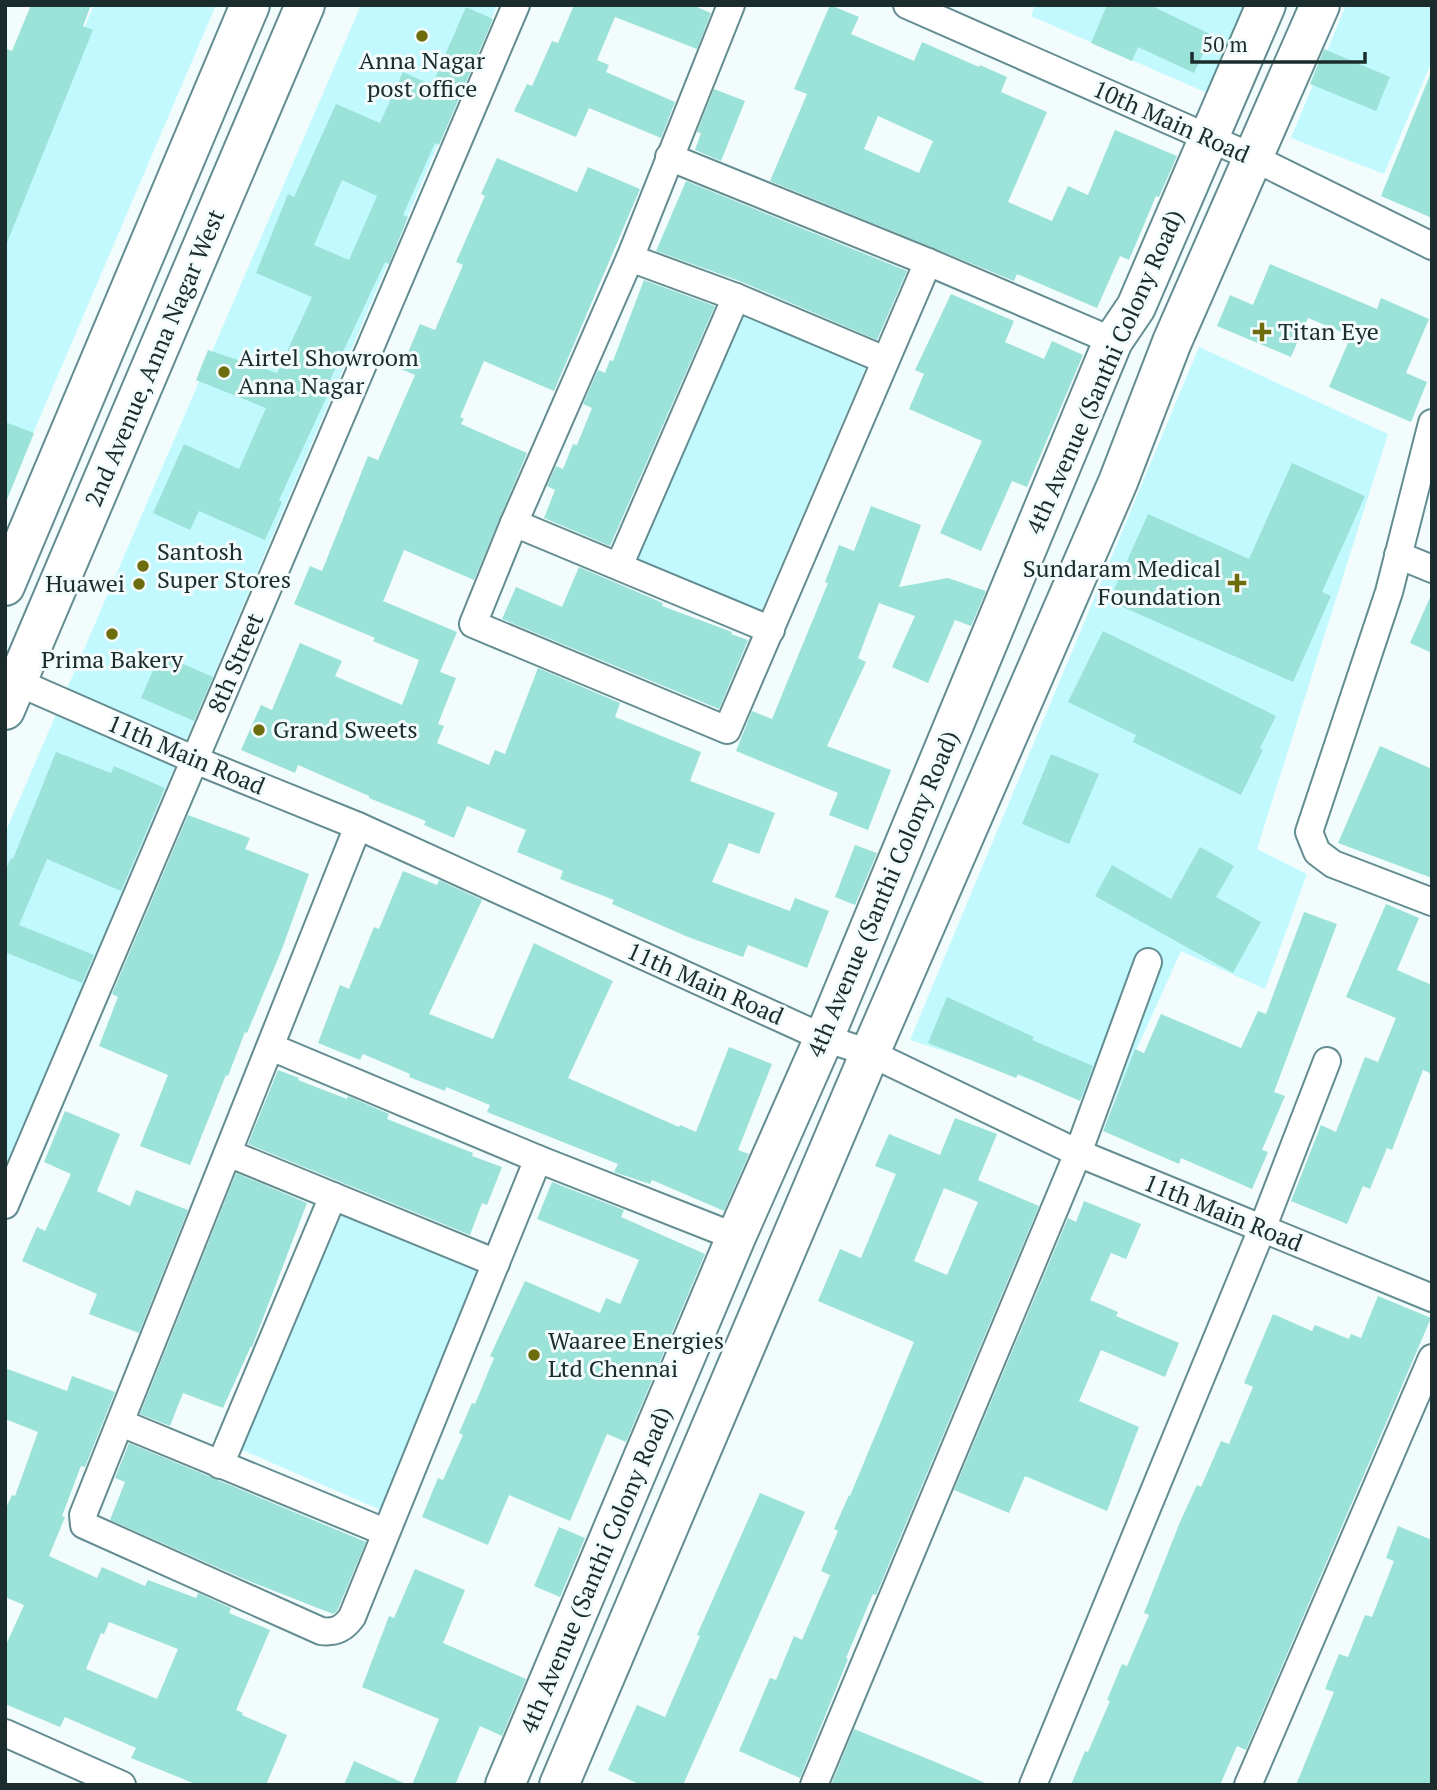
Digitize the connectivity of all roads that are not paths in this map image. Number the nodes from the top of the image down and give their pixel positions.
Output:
1 (250, 5) edge
2 (304, 5) edge
3 (516, 5) edge
4 (731, 5) edge
5 (907, 5) edge
6 (1266, 5) edge
7 (1320, 5) edge
8 (1207, 138) junction
9 (669, 157) junction
10 (1252, 157) junction
11 (1432, 246) edge
12 (630, 258) junction
13 (928, 262) junction
14 (736, 297) junction
15 (1113, 341) junction
16 (886, 360) junction
17 (1432, 423) edge
18 (514, 523) junction
19 (1398, 555) junction
20 (619, 566) junction
21 (1432, 569) edge
22 (5, 586) edge
23 (771, 630) junction
24 (11, 696) edge
25 (195, 760) junction
26 (358, 827) junction
27 (1432, 902) edge
28 (1148, 962) dead end
29 (824, 1038) junction
30 (271, 1047) junction
31 (870, 1053) junction
32 (1327, 1061) dead end
33 (228, 1153) junction
34 (1078, 1153) junction
35 (538, 1159) junction
36 (333, 1196) junction
37 (5, 1205) edge
38 (1262, 1229) junction
39 (736, 1237) junction
40 (496, 1263) junction
41 (1432, 1298) edge
42 (1432, 1359) edge
43 (121, 1423) junction
44 (220, 1465) junction
45 (385, 1532) junction
46 (5, 1733) edge
47 (122, 1785) edge
48 (505, 1785) edge
49 (559, 1785) edge
50 (814, 1785) edge
51 (1033, 1785) edge
52 (1248, 1785) edge

1 - 22 street, 2nd Avenue, Anna Nagar West
2 - 24 street, 2nd Avenue, Anna Nagar West
3 - 25 street, 8th Street
4 - 9 street
5 - 8 street, 10th Main Road
6 - 8 street, 4th Avenue (Santhi Colony Road)
7 - 10 street, 4th Avenue (Santhi Colony Road)
8 - 10 street, 10th Main Road
8 - 15 street, 4th Avenue (Santhi Colony Road)
9 - 12 street
9 - 13 street
10 - 11 street, 10th Main Road
10 - 31 street, 4th Avenue (Santhi Colony Road)
12 - 14 street
12 - 18 street
13 - 15 street
13 - 16 street
14 - 16 street
14 - 20 street
15 - 29 street, 4th Avenue (Santhi Colony Road)
16 - 23 street
17 - 19 street
18 - 20 street
18 - 23 street
19 - 21 street
19 - 27 street
20 - 23 street
24 - 25 street, 11th Main Road
25 - 26 street, 11th Main Road
25 - 37 street, 8th Street
26 - 29 street, 11th Main Road
26 - 30 street
28 - 34 street
29 - 31 street, 11th Main Road
29 - 39 street, 4th Avenue (Santhi Colony Road)
30 - 33 street
30 - 35 street
31 - 34 street, 11th Main Road
31 - 49 street, 4th Avenue (Santhi Colony Road)
32 - 38 street
33 - 36 street
33 - 43 street
34 - 38 street, 11th Main Road
34 - 50 street
35 - 39 street
35 - 40 street
36 - 40 street
36 - 44 street
38 - 41 street, 11th Main Road
38 - 51 street
39 - 48 street, 4th Avenue (Santhi Colony Road)
40 - 45 street
42 - 52 street
43 - 44 street
43 - 45 street
44 - 45 street
46 - 47 street

